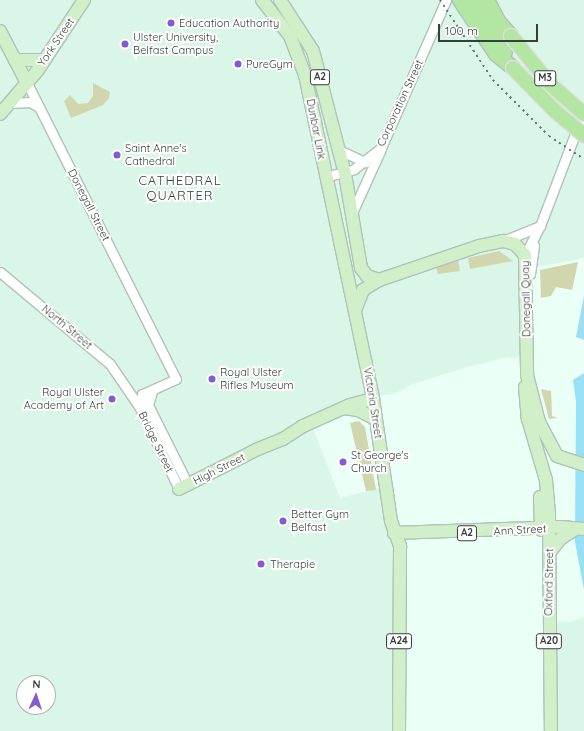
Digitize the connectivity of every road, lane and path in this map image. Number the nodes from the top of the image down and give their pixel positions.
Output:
1 (84, 0) edge
2 (263, 0) edge
3 (446, 0) edge
4 (460, 0) edge
5 (476, 0) edge
6 (487, 0) edge
7 (496, 0) edge
8 (285, 3) edge
9 (0, 31) edge
10 (511, 36) junction
11 (15, 60) junction
12 (44, 60) junction
13 (513, 68) junction
14 (27, 83) junction
15 (11, 103) junction
16 (39, 107) junction
17 (584, 110) edge
18 (0, 114) edge
19 (584, 114) edge
20 (584, 135) edge
21 (381, 148) junction
22 (339, 150) junction
23 (365, 162) junction
24 (334, 175) junction
25 (352, 213) junction
26 (334, 220) joint
27 (540, 226) junction
28 (536, 236) junction
29 (503, 241) junction
30 (344, 251) junction
31 (525, 255) junction
32 (0, 272) edge
33 (379, 280) junction
34 (527, 298) junction
35 (356, 308) junction
36 (527, 375) junction
37 (128, 388) junction
38 (148, 394) junction
39 (377, 400) junction
40 (140, 408) junction
41 (343, 408) junction
42 (358, 410) junction
43 (376, 419) junction
44 (579, 465) edge
45 (184, 487) junction
46 (545, 529) junction
47 (579, 529) edge
48 (394, 534) junction
49 (550, 552) junction
50 (399, 731) edge
51 (551, 731) edge

1 - 12 main road, York Street
2 - 24 main road, Dunbar Link / A2
3 - 21 street, Corporation Street
4 - 13 highway, M3
5 - 13 highway, M3
6 - 10 highway, M3
7 - 10 highway, M3
8 - 22 main road, Dunbar Link / A2
9 - 11 main road, Donegall Street
10 - 19 highway, M3, bridge
11 - 12 main road
11 - 14 main road, Donegall Street
12 - 14 main road, York Street
13 - 20 highway, M3, bridge
14 - 15 main road, York Street
14 - 16 street, Donegall Street
15 - 16 street
15 - 18 main road, York Street
16 - 38 street, Donegall Street
17 - 27 street, Donegall Quay
21 - 23 street, Corporation Street
21 - 25 street
22 - 23 street
22 - 24 main road, Dunbar Link / A2
23 - 24 street, Corporation Street
24 - 25 main road, Dunbar Link / A2
24 - 26 main road, Dunbar Link / A2
24 - 30 main road
25 - 33 main road, A2
26 - 30 main road, Victoria Street / A2
27 - 28 street, Donegall Quay
27 - 29 street
28 - 31 street, Donegall Quay
28 - 34 street
29 - 31 main road
29 - 33 main road
30 - 35 main road, Victoria Street / A2
31 - 34 main road, Donegall Quay
32 - 37 street, North Street
33 - 35 main road
34 - 36 main road, Donegall Quay
35 - 39 main road, Victoria Street / A2
36 - 44 main road, Donegall Quay
36 - 46 main road, Donegall Quay
37 - 38 street, North Street
37 - 40 street, North Street
38 - 40 street, Bridge Street
38 - 45 street, Bridge Street
39 - 41 main road, High Street
39 - 42 main road
39 - 43 main road, Victoria Street / A2
40 - 45 street, Bridge Street
41 - 42 main road
41 - 45 main road, High Street
42 - 43 main road
43 - 48 main road, Victoria Street / A2
46 - 47 main road, Ann Street / A2
46 - 48 main road, Ann Street / A2
46 - 49 main road, Oxford Street / A20
47 - 49 main road
48 - 50 main road, Victoria Street / A24
49 - 51 main road, Oxford Street / A20

